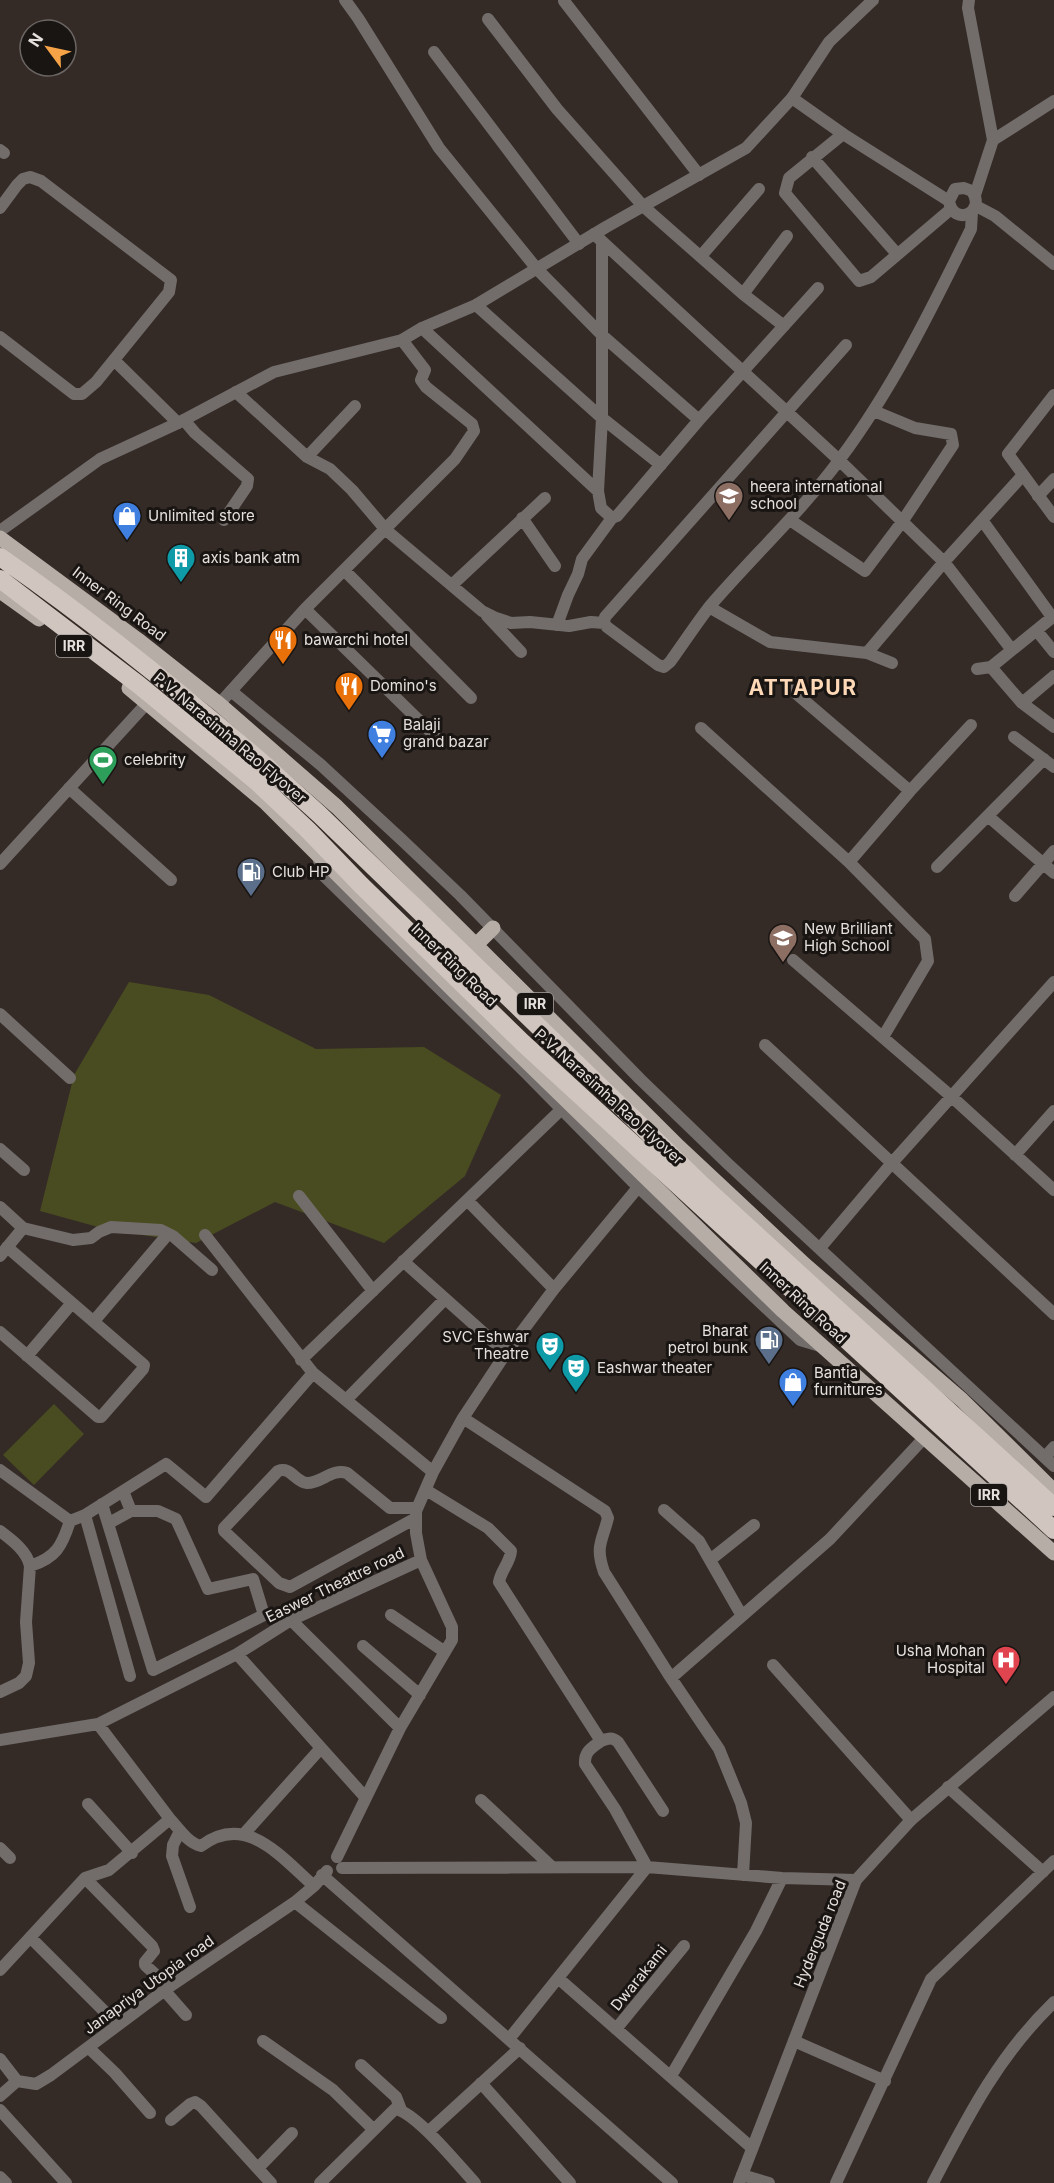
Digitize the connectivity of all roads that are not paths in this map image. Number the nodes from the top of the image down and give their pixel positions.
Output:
1 (345, 0) edge
2 (873, 0) edge
3 (969, 0) edge
4 (564, 1) edge
5 (488, 19) dead end
6 (434, 52) dead end
7 (792, 98) junction
8 (1051, 108) edge
9 (843, 134) junction
10 (993, 140) junction
11 (812, 157) junction
12 (699, 175) junction
13 (759, 189) dead end
14 (974, 204) junction
15 (950, 205) junction
16 (643, 206) junction
17 (0, 208) edge
18 (787, 237) dead end
19 (598, 238) junction
20 (579, 244) junction
21 (897, 254) junction
22 (701, 256) junction
23 (1054, 264) edge
24 (537, 268) junction
25 (818, 288) dead end
26 (743, 294) junction
27 (476, 305) junction
28 (784, 326) junction
29 (422, 328) junction
30 (603, 336) junction
31 (0, 337) edge
32 (402, 340) junction
33 (846, 345) dead end
34 (114, 360) junction
35 (743, 373) junction
36 (236, 392) junction
37 (1054, 395) edge
38 (355, 406) dead end
39 (874, 411) junction
40 (787, 413) junction
41 (602, 418) junction
42 (699, 420) junction
43 (181, 422) junction
44 (307, 457) junction
45 (839, 460) junction
46 (661, 465) junction
47 (1023, 475) junction
48 (1054, 479) edge
49 (598, 492) junction
50 (1038, 496) junction
51 (545, 498) dead end
52 (1054, 517) edge
53 (612, 518) junction
54 (522, 519) junction
55 (224, 520) dead end
56 (790, 520) junction
57 (982, 520) junction
58 (902, 522) junction
59 (386, 530) junction
60 (0, 531) edge
61 (0, 538) edge
62 (0, 557) edge
63 (944, 561) junction
64 (555, 566) dead end
65 (345, 571) junction
66 (0, 579) edge
67 (453, 584) junction
68 (0, 591) edge
69 (709, 607) junction
70 (306, 609) junction
71 (482, 611) junction
72 (1053, 616) edge
73 (604, 623) junction
74 (557, 625) junction
75 (1037, 631) junction
76 (1011, 650) junction
77 (521, 652) dead end
78 (1054, 652) edge
79 (867, 653) junction
80 (892, 663) dead end
81 (991, 666) junction
82 (977, 669) dead end
83 (1054, 676) edge
84 (792, 690) dead end
85 (231, 691) junction
86 (471, 698) dead end
87 (147, 703) junction
88 (1022, 703) junction
89 (219, 704) junction
90 (970, 725) dead end
91 (1054, 727) edge
92 (701, 728) dead end
93 (1014, 737) dead end
94 (437, 738) dead end
95 (1049, 763) edge
96 (69, 789) junction
97 (910, 791) junction
98 (988, 817) junction
99 (1054, 851) edge
100 (849, 862) junction
101 (1043, 863) junction
102 (0, 864) edge
103 (937, 867) dead end
104 (1054, 873) edge
105 (171, 880) dead end
106 (1015, 896) dead end
107 (493, 928) junction
108 (476, 945) junction
109 (793, 960) dead end
110 (1054, 982) edge
111 (0, 1014) edge
112 (883, 1037) junction
113 (765, 1045) dead end
114 (70, 1078) dead end
115 (952, 1096) junction
116 (566, 1106) junction
117 (1054, 1111) edge
118 (679, 1147) junction
119 (0, 1149) edge
120 (1015, 1155) junction
121 (891, 1164) junction
122 (24, 1170) dead end
123 (642, 1181) junction
124 (1054, 1190) edge
125 (299, 1196) dead end
126 (467, 1200) junction
127 (0, 1208) edge
128 (22, 1228) junction
129 (168, 1234) junction
130 (205, 1235) dead end
131 (820, 1248) junction
132 (4, 1252) edge
133 (403, 1261) junction
134 (213, 1270) dead end
135 (554, 1289) junction
136 (373, 1291) junction
137 (445, 1299) junction
138 (72, 1303) junction
139 (1054, 1314) edge
140 (94, 1321) junction
141 (0, 1332) edge
142 (506, 1353) junction
143 (27, 1356) junction
144 (301, 1360) junction
145 (313, 1373) junction
146 (346, 1400) junction
147 (463, 1418) junction
148 (925, 1437) junction
149 (1054, 1447) edge
150 (1049, 1462) edge
151 (0, 1470) edge
152 (434, 1472) junction
153 (426, 1490) junction
154 (1054, 1491) edge
155 (112, 1498) junction
156 (1054, 1507) edge
157 (399, 1508) junction
158 (664, 1510) dead end
159 (416, 1513) junction
160 (126, 1514) junction
161 (85, 1515) junction
162 (70, 1521) junction
163 (109, 1523) junction
164 (399, 1525) junction
165 (754, 1525) dead end
166 (1054, 1530) edge
167 (0, 1532) edge
168 (1054, 1554) edge
169 (421, 1560) junction
170 (710, 1560) junction
171 (30, 1566) junction
172 (391, 1616) dead end
173 (742, 1616) junction
174 (291, 1620) junction
175 (363, 1646) dead end
176 (445, 1652) junction
177 (237, 1654) junction
178 (773, 1665) dead end
179 (130, 1676) dead end
180 (671, 1678) junction
181 (0, 1692) edge
182 (420, 1695) junction
183 (1054, 1697) edge
184 (98, 1724) junction
185 (400, 1728) junction
186 (0, 1740) edge
187 (601, 1741) junction
188 (321, 1748) junction
189 (948, 1787) junction
190 (365, 1797) junction
191 (481, 1800) dead end
192 (88, 1804) dead end
193 (663, 1811) dead end
194 (170, 1819) junction
195 (911, 1820) junction
196 (180, 1831) junction
197 (243, 1835) junction
198 (0, 1848) edge
199 (132, 1853) junction
200 (10, 1858) dead end
201 (340, 1862) junction
202 (551, 1866) junction
203 (647, 1867) junction
204 (1049, 1869) edge
205 (325, 1872) junction
206 (743, 1875) junction
207 (85, 1878) junction
208 (782, 1878) junction
209 (856, 1880) junction
210 (314, 1886) junction
211 (295, 1902) junction
212 (190, 1908) dead end
213 (31, 1938) junction
214 (684, 1946) dead end
215 (0, 1970) edge
216 (558, 1978) junction
217 (166, 1989) junction
218 (1054, 2002) edge
219 (186, 2015) dead end
220 (441, 2018) dead end
221 (118, 2025) junction
222 (616, 2029) junction
223 (509, 2039) junction
224 (263, 2041) dead end
225 (794, 2041) junction
226 (88, 2048) junction
227 (520, 2048) junction
228 (0, 2059) edge
229 (361, 2065) dead end
230 (671, 2076) junction
231 (17, 2081) junction
232 (885, 2081) junction
233 (481, 2083) junction
234 (0, 2096) edge
235 (0, 2110) edge
236 (401, 2110) junction
237 (150, 2113) dead end
238 (171, 2120) dead end
239 (373, 2129) junction
240 (428, 2132) junction
241 (292, 2133) dead end
242 (752, 2148) junction
243 (258, 2168) junction
244 (0, 2177) edge
245 (741, 2179) edge
246 (6, 2183) edge
247 (66, 2183) edge
248 (271, 2183) edge
249 (320, 2183) edge
250 (475, 2183) edge
251 (570, 2183) edge
252 (672, 2183) edge
253 (769, 2183) edge
254 (836, 2183) edge
255 (933, 2183) edge

1 - 24 street
2 - 7 street
3 - 10 street
4 - 12 street
5 - 16 street
6 - 20 street
7 - 9 street
7 - 12 street
8 - 10 street
9 - 11 street
9 - 15 street
10 - 14 street
11 - 21 street
11 - 21 street
12 - 16 street
13 - 22 street
14 - 15 street
14 - 15 street
14 - 23 street
14 - 39 street
15 - 21 street
16 - 19 street
16 - 22 street
17 - 34 street
18 - 26 street
19 - 20 street
19 - 30 street
19 - 35 street
20 - 24 street
22 - 26 street
24 - 27 street
24 - 30 street
25 - 28 street
26 - 28 street
27 - 29 street
27 - 41 street
28 - 35 street
29 - 32 street
29 - 49 street
30 - 41 street
30 - 42 street
31 - 34 street
32 - 36 street
32 - 59 street
33 - 40 street
34 - 43 street
35 - 40 street
35 - 42 street
36 - 43 street
36 - 44 street
37 - 47 street
38 - 44 street
39 - 45 street
39 - 58 street
40 - 45 street
40 - 73 street
41 - 46 street
41 - 49 street
42 - 46 street
43 - 55 street
43 - 60 street
44 - 59 street
45 - 56 street
45 - 58 street
46 - 53 street
47 - 50 street
47 - 57 street
48 - 50 street
49 - 53 street
50 - 52 street
51 - 54 street
53 - 74 street
54 - 64 street
54 - 67 street
56 - 58 street
56 - 69 street
57 - 63 street
57 - 72 street
58 - 63 street
59 - 65 street
59 - 67 street
61 - 89 main road, Inner Ring Road / IRR
62 - 156 highway, P.V. Narasimha Rao Flyover, bridge
63 - 76 street
63 - 79 street
65 - 70 street
65 - 86 street
66 - 166 highway, P.V. Narasimha Rao Flyover, bridge
67 - 71 street
68 - 87 main road, Inner Ring Road / IRR
69 - 73 street
69 - 79 street
70 - 85 street
70 - 94 street
71 - 74 street
71 - 77 street
72 - 75 street
73 - 74 street
75 - 76 street
75 - 78 street
76 - 81 street
79 - 80 street
81 - 82 street
81 - 88 street
83 - 88 street
84 - 97 street
85 - 89 street
85 - 107 street
87 - 96 street
87 - 116 main road, Inner Ring Road / IRR
88 - 91 street
89 - 108 main road, Inner Ring Road / IRR
90 - 97 street
92 - 100 street
93 - 95 street
95 - 98 street
96 - 102 street
96 - 105 street
97 - 100 street
98 - 101 street
98 - 103 street
99 - 101 street
100 - 112 street
101 - 104 street
101 - 106 street
107 - 108 main road
107 - 131 street
108 - 118 main road, Inner Ring Road / IRR
109 - 112 street
110 - 115 street
111 - 114 street
112 - 115 street
113 - 121 street
115 - 120 street
115 - 121 street
116 - 123 main road, Inner Ring Road / IRR
116 - 126 street
117 - 120 street
118 - 123 street
118 - 154 main road, Inner Ring Road / IRR
119 - 122 street
120 - 124 street
121 - 131 street
121 - 139 street
123 - 135 street
123 - 148 main road, Inner Ring Road / IRR
125 - 136 street
126 - 133 street
126 - 135 street
127 - 128 street
128 - 129 street
128 - 132 street
129 - 134 street
129 - 140 street
130 - 144 street
131 - 150 street
132 - 138 street
133 - 136 street
133 - 137 street
135 - 142 street
136 - 144 street
137 - 142 street
137 - 146 street
138 - 140 street
138 - 143 street
140 - 143 street
141 - 143 street
142 - 147 street
144 - 145 street
145 - 146 street
145 - 155 street
146 - 152 street
147 - 152 street
147 - 180 street
148 - 168 main road, Inner Ring Road / IRR
148 - 173 street
149 - 150 street
151 - 162 street
152 - 153 street
153 - 159 street
153 - 187 street
155 - 160 street
155 - 161 street
155 - 163 street
157 - 159 street
157 - 164 street
157 - 164 street
158 - 170 street
159 - 164 street
159 - 169 street, Easwer Theattre road
160 - 163 street
160 - 163 street
161 - 162 street
161 - 179 street
162 - 171 street
165 - 170 street
167 - 171 street
169 - 174 street, Easwer Theattre road
169 - 176 street
170 - 173 street
171 - 181 street
172 - 176 street
173 - 180 street
174 - 177 street, Easwer Theattre road
174 - 185 street
175 - 182 street
176 - 182 street
177 - 184 street, Easwer Theattre road
177 - 188 street
178 - 195 street
180 - 206 street
182 - 185 street
183 - 189 street, Hyderguda road
184 - 186 street, Easwer Theattre road
184 - 194 street
185 - 190 street
187 - 193 street
187 - 203 street
188 - 190 street
188 - 197 street
189 - 195 street, Hyderguda road
189 - 204 street
190 - 201 street
191 - 202 street
192 - 199 street
194 - 196 street
194 - 199 street
195 - 209 street, Hyderguda road
196 - 197 street
196 - 212 street
197 - 210 street
198 - 200 street
199 - 207 street
201 - 202 street
201 - 205 street, Janapriya Utopia road
202 - 203 street
203 - 206 street
203 - 216 street
204 - 232 street
205 - 210 street, Janapriya Utopia road
205 - 223 street
206 - 208 street
207 - 213 street
207 - 217 street
208 - 209 street
208 - 230 street
209 - 225 street, Hyderguda road
210 - 211 street, Janapriya Utopia road
211 - 217 street, Janapriya Utopia road
211 - 220 street
213 - 215 street
213 - 221 street
214 - 222 street, Dwarakami
216 - 222 street
216 - 223 street
217 - 219 street
217 - 221 street, Janapriya Utopia road
218 - 255 street
221 - 226 street, Janapriya Utopia road
222 - 230 street
223 - 227 street
224 - 239 street
225 - 232 street
225 - 242 street, Hyderguda road
226 - 231 street, Janapriya Utopia road
226 - 237 street
227 - 233 street
227 - 252 street
228 - 231 street
229 - 236 street
230 - 242 street
231 - 234 street
232 - 254 street
233 - 240 street
233 - 251 street
235 - 247 street
236 - 239 street
236 - 240 street
238 - 243 street
239 - 249 street
240 - 250 street
241 - 243 street
242 - 245 street, Hyderguda road
243 - 248 street
244 - 246 street
245 - 253 street

